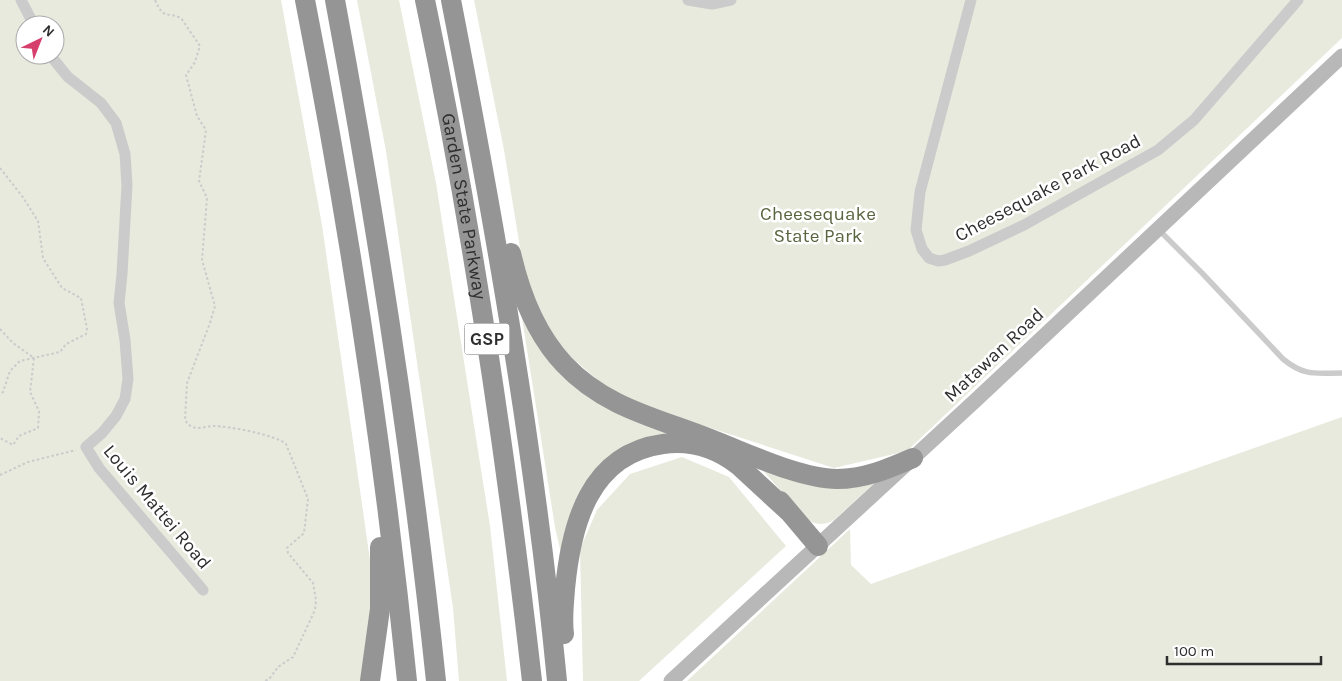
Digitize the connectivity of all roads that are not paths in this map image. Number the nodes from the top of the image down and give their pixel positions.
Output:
1 (21, 0) edge
2 (305, 0) edge
3 (335, 0) edge
4 (425, 0) edge
5 (452, 0) edge
6 (688, 0) edge
7 (731, 0) edge
8 (971, 0) edge
9 (1298, 0) edge
10 (29, 15) edge
11 (1342, 56) edge
12 (58, 65) edge
13 (481, 153) junction
14 (1158, 229) junction
15 (1342, 373) edge
16 (732, 448) junction
17 (913, 458) junction
18 (384, 488) junction
19 (788, 511) junction
20 (818, 546) junction
21 (203, 590) dead end
22 (370, 681) edge
23 (406, 681) edge
24 (436, 681) edge
25 (532, 681) edge
26 (558, 681) edge
27 (671, 681) edge

1 - 10 street
2 - 18 highway
3 - 24 highway
4 - 25 highway, Garden State Parkway / GSP
5 - 13 highway, Garden State Parkway / GSP
6 - 7 street
8 - 9 street, Cheesequake Park Road
11 - 14 main road, Matawan Road
12 - 21 street, Louis Mattei Road
13 - 16 highway
13 - 26 highway, Garden State Parkway / GSP
14 - 15 lane
14 - 17 main road, Matawan Road
16 - 17 highway
16 - 19 highway
17 - 20 main road, Matawan Road
18 - 22 highway
18 - 23 highway
19 - 20 highway
19 - 26 highway
20 - 27 main road, Matawan Road

